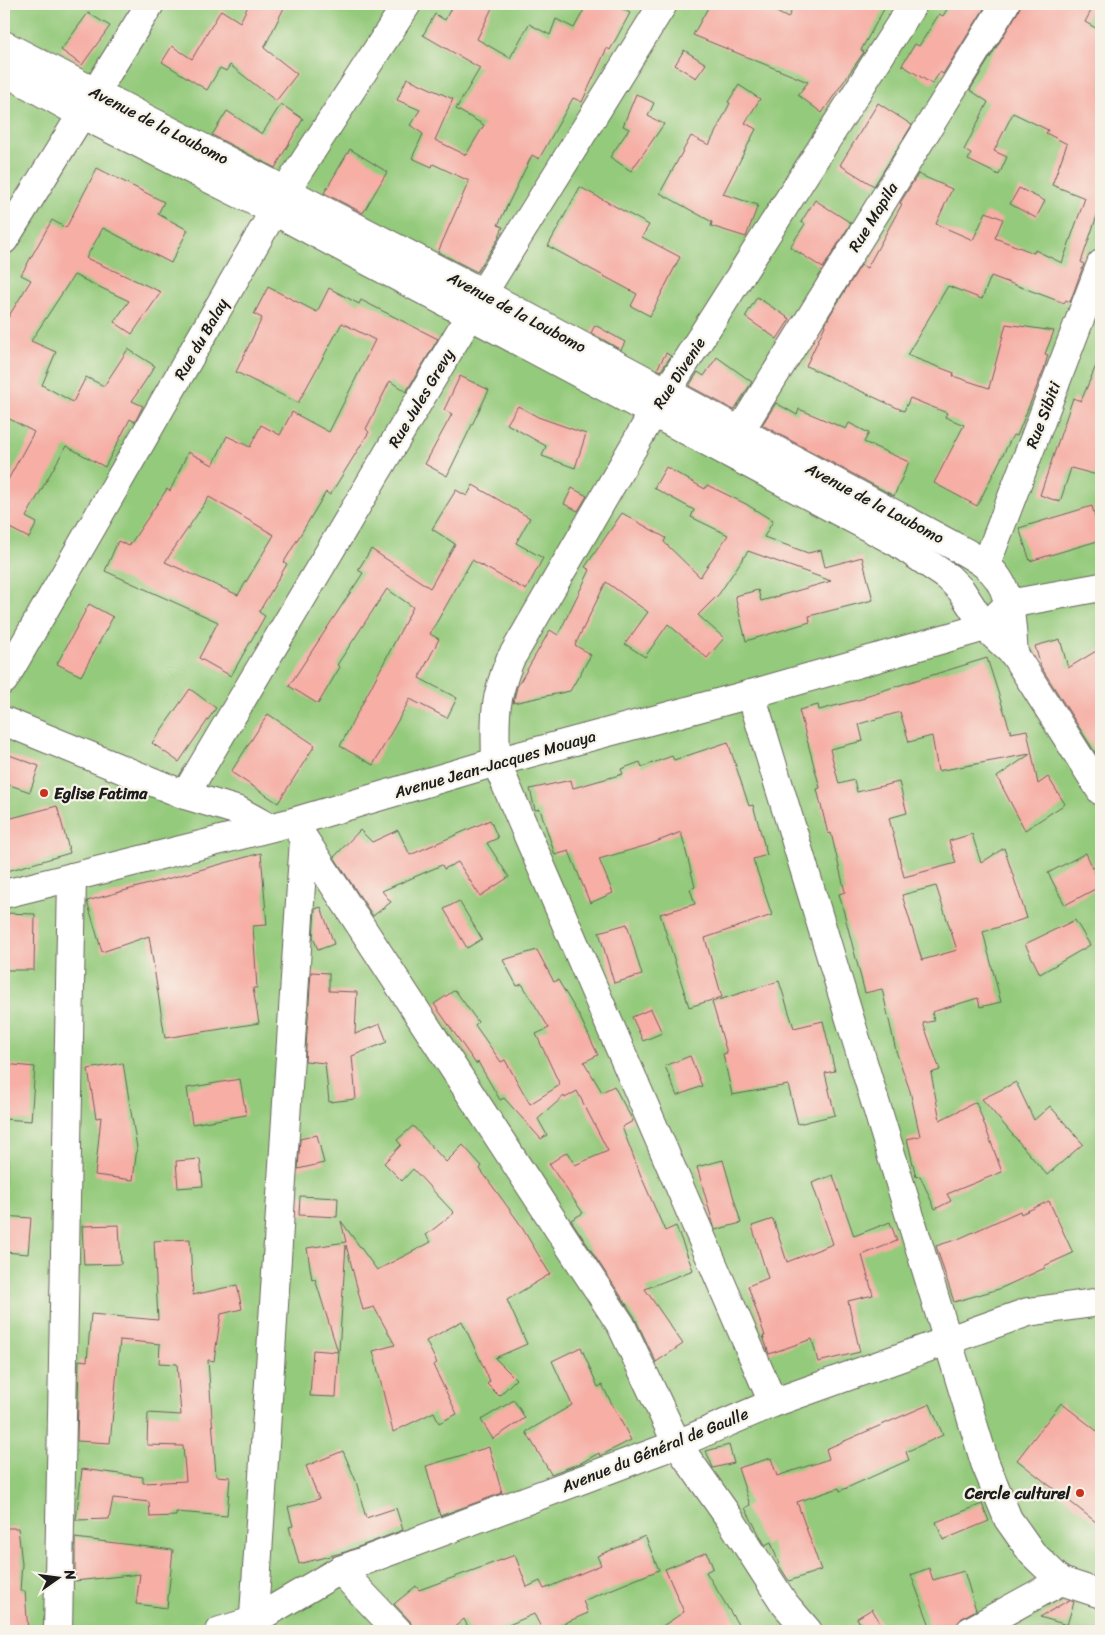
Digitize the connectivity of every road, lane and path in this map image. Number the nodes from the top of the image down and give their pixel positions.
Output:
1 (150, 4) edge
2 (407, 4) edge
3 (663, 4) edge
4 (913, 4) edge
5 (1005, 4) edge
6 (4, 45) edge
7 (4, 71) edge
8 (88, 103) junction
9 (280, 201) junction
10 (4, 240) edge
11 (1101, 264) edge
12 (477, 305) junction
13 (661, 402) junction
14 (740, 431) junction
15 (986, 565) junction
16 (1101, 587) edge
17 (1009, 604) junction
18 (986, 627) junction
19 (1014, 654) junction
20 (4, 680) edge
21 (751, 694) junction
22 (4, 721) edge
23 (496, 762) junction
24 (1101, 791) edge
25 (185, 795) junction
26 (288, 829) junction
27 (72, 877) junction
28 (4, 894) edge
29 (1101, 1302) edge
30 (946, 1342) junction
31 (773, 1403) junction
32 (677, 1444) junction
33 (340, 1570) junction
34 (1061, 1581) junction
35 (1101, 1594) edge
36 (253, 1626) edge
37 (58, 1631) edge
38 (220, 1631) edge
39 (398, 1631) edge
40 (808, 1631) edge
41 (970, 1631) edge

1 - 8 street
2 - 9 street, Rue du Balay
3 - 12 street, Rue Jules Grevy
4 - 13 street, Rue Divenie
5 - 14 street, Rue Mapila
6 - 8 street, Avenue de la Loubomo
7 - 8 street, Avenue de la Loubomo
8 - 9 street, Avenue de la Loubomo
8 - 10 street
9 - 12 street, Avenue de la Loubomo
9 - 20 street, Rue du Balay
11 - 15 street, Rue Sibiti
12 - 13 street, Avenue de la Loubomo
12 - 25 street, Rue Jules Grevy
13 - 14 street, Avenue de la Loubomo
13 - 18 street, Avenue de la Loubomo
13 - 23 street, Rue Divenie
14 - 15 street, Avenue de la Loubomo
15 - 17 street, Avenue de la Loubomo
16 - 17 street
17 - 18 street
17 - 19 street, Avenue de la Loubomo
18 - 19 street, Avenue de la Loubomo
18 - 21 street, Avenue Jean-Jacques Mouaya
19 - 24 street
21 - 23 street, Avenue Jean-Jacques Mouaya
21 - 30 street
22 - 25 street
23 - 26 street, Avenue Jean-Jacques Mouaya
23 - 31 street
25 - 26 street
26 - 27 street, Avenue Jean-Jacques Mouaya
26 - 32 street
26 - 36 street
27 - 28 street, Avenue Jean-Jacques Mouaya
27 - 37 street
29 - 30 street, Avenue du Général de Gaulle
30 - 31 street, Avenue du Général de Gaulle
30 - 34 street
31 - 32 street, Avenue du Général de Gaulle
32 - 33 street, Avenue du Général de Gaulle
32 - 40 street
33 - 36 street, Avenue du Général de Gaulle
33 - 39 street
34 - 35 street
34 - 41 street
36 - 38 street, Avenue du Général de Gaulle

